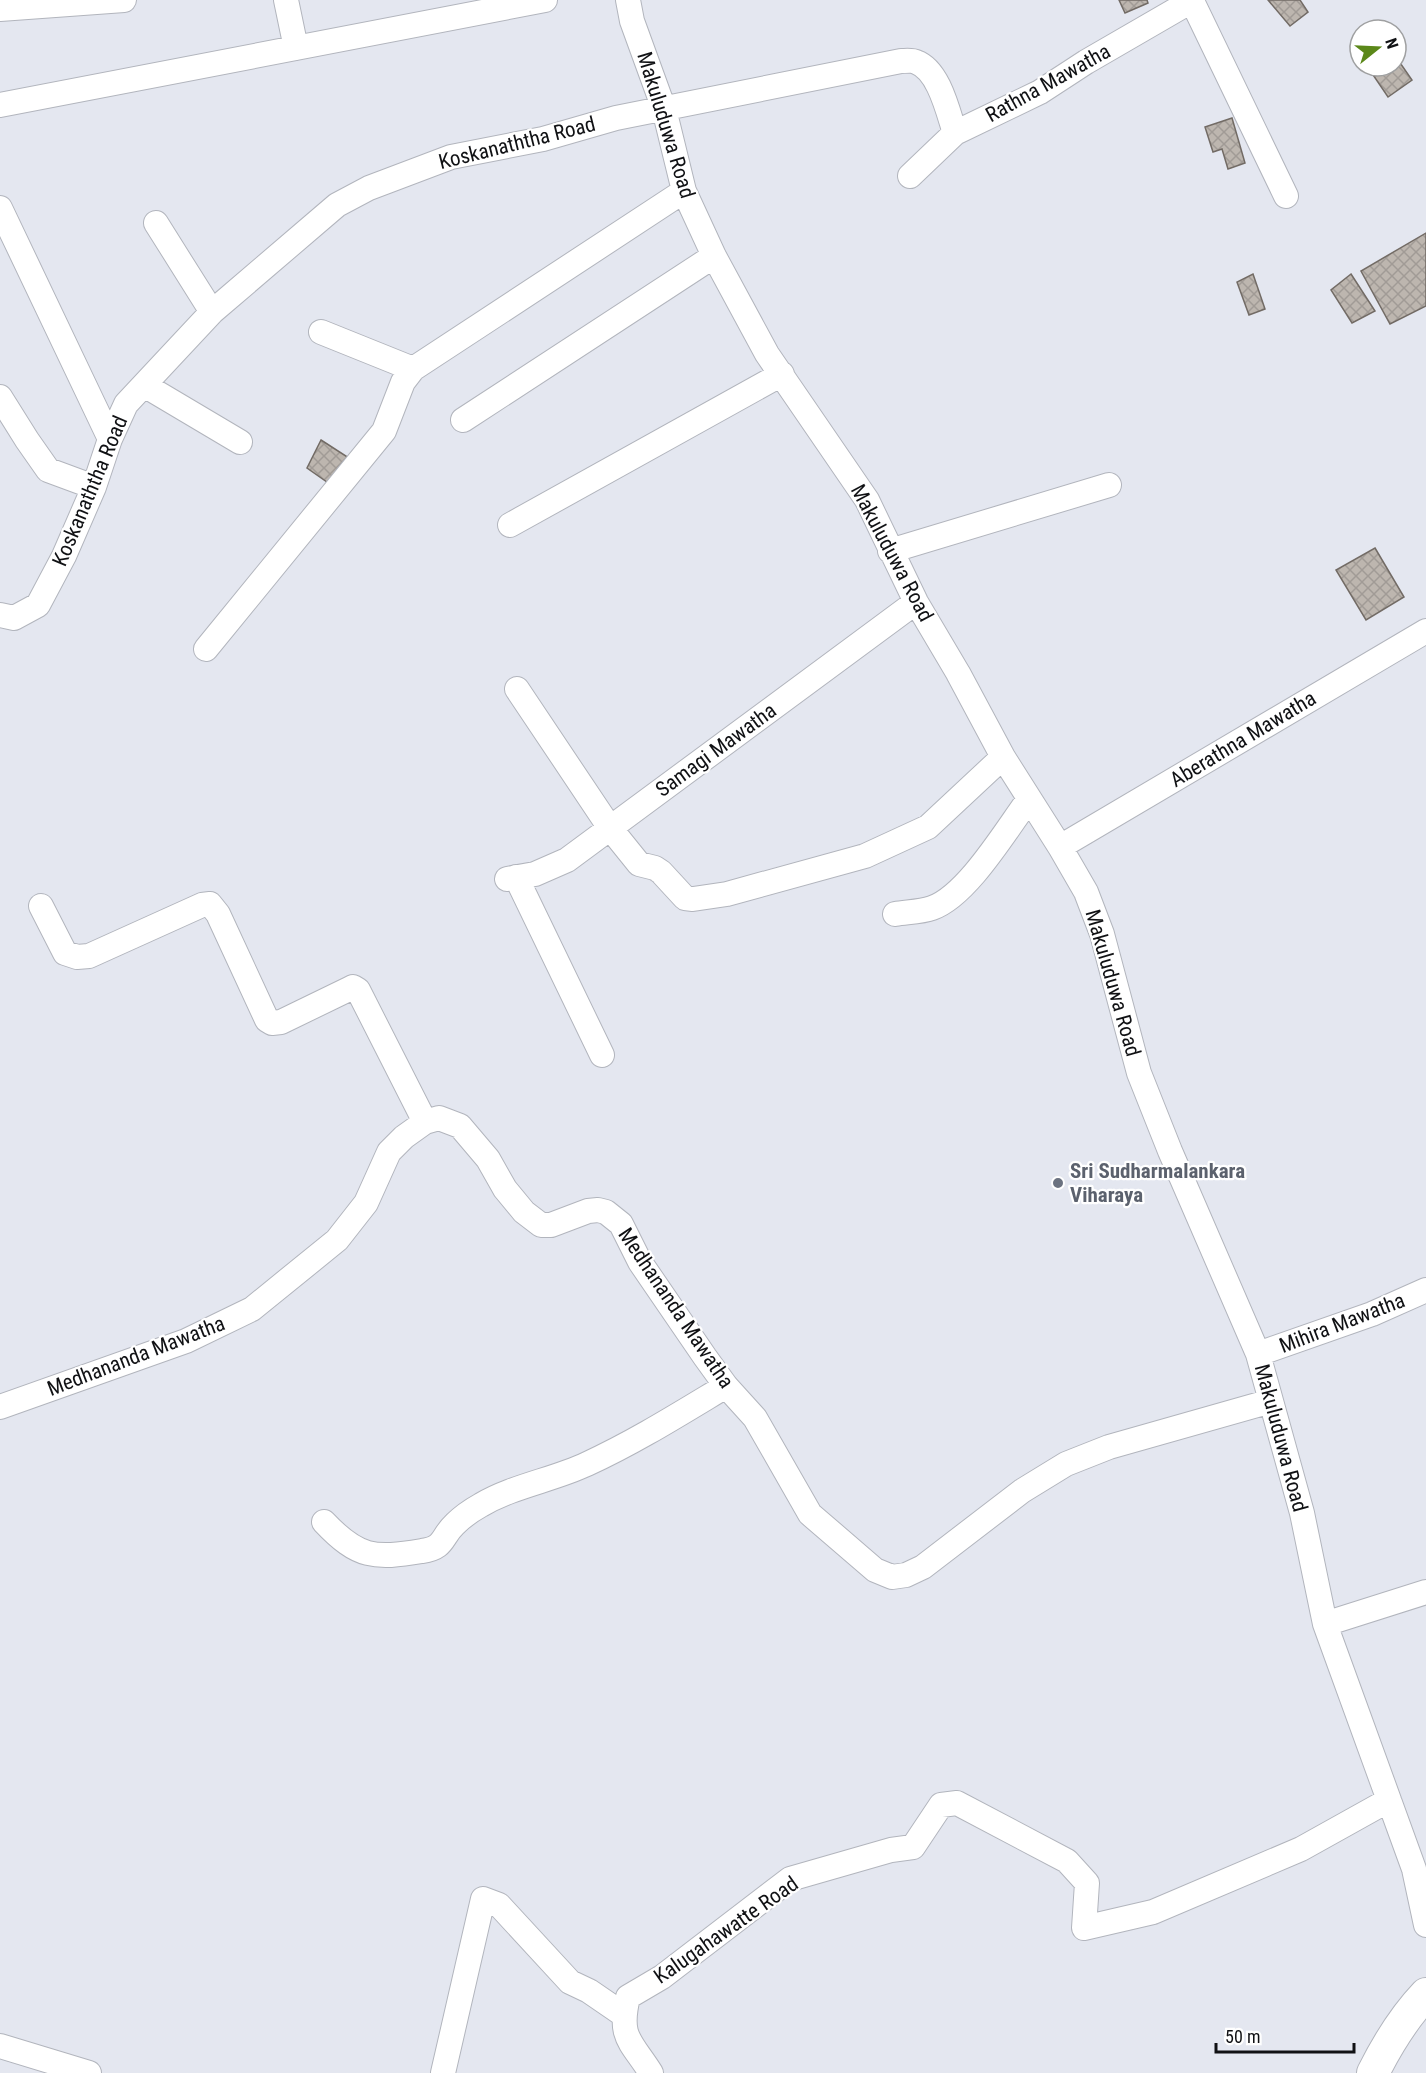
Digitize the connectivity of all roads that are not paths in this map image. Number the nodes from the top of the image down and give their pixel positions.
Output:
1 (123, 0) edge
2 (286, 0) edge
3 (545, 0) edge
4 (628, 0) edge
5 (1192, 0) edge
6 (0, 9) edge
7 (296, 48) junction
8 (0, 105) edge
9 (664, 109) junction
10 (955, 133) junction
11 (910, 176) dead end
12 (684, 191) junction
13 (1286, 196) dead end
14 (0, 208) edge
15 (156, 223) dead end
16 (714, 256) junction
17 (212, 312) junction
18 (321, 332) dead end
19 (413, 369) junction
20 (782, 374) junction
21 (144, 385) junction
22 (0, 397) edge
23 (463, 420) dead end
24 (110, 440) junction
25 (240, 442) dead end
26 (1109, 485) dead end
27 (94, 487) junction
28 (510, 525) dead end
29 (891, 551) junction
30 (916, 602) junction
31 (0, 615) edge
32 (1426, 631) edge
33 (206, 650) dead end
34 (517, 689) dead end
35 (1003, 757) junction
36 (1029, 799) junction
37 (610, 828) junction
38 (1060, 847) junction
39 (41, 906) dead end
40 (895, 914) dead end
41 (602, 1055) dead end
42 (426, 1122) junction
43 (1426, 1290) edge
44 (1258, 1354) junction
45 (726, 1386) junction
46 (1271, 1401) junction
47 (0, 1407) edge
48 (324, 1522) dead end
49 (1426, 1592) edge
50 (1325, 1624) junction
51 (1389, 1800) junction
52 (1426, 1925) edge
53 (1426, 1994) edge
54 (624, 2015) junction
55 (0, 2046) edge
56 (88, 2073) edge
57 (443, 2073) edge
58 (651, 2073) edge
59 (1373, 2073) edge

1 - 6 street
2 - 7 street
3 - 7 street
4 - 9 street, Makuluduwa Road
5 - 10 street, Rathna Mawatha
5 - 13 street
7 - 8 street
9 - 10 street, Koskanaththa Road
9 - 12 street, Makuluduwa Road
9 - 17 street, Koskanaththa Road
10 - 11 street, Rathna Mawatha
12 - 16 street, Makuluduwa Road
12 - 19 street
14 - 24 street
15 - 17 street
16 - 20 street, Makuluduwa Road
16 - 23 street
17 - 21 street, Koskanaththa Road
18 - 19 street
19 - 33 street
20 - 28 street
20 - 29 street, Makuluduwa Road
21 - 24 street, Koskanaththa Road
21 - 25 street
22 - 27 street
24 - 27 street, Koskanaththa Road
26 - 29 street
27 - 31 street, Koskanaththa Road
29 - 30 street, Makuluduwa Road
30 - 35 street, Makuluduwa Road
30 - 37 street, Samagi Mawatha
32 - 38 street, Aberathna Mawatha
34 - 37 street
35 - 36 street, Makuluduwa Road
35 - 37 street
36 - 38 street, Makuluduwa Road
36 - 40 street
37 - 41 street, Samagi Mawatha
38 - 44 street, Makuluduwa Road
39 - 42 street
42 - 45 street, Medhananda Mawatha
42 - 47 street, Medhananda Mawatha
43 - 44 street, Mihira Mawatha
44 - 46 street, Makuluduwa Road
45 - 46 street, Medhananda Mawatha
45 - 48 street
46 - 50 street, Makuluduwa Road
49 - 50 street
50 - 51 street, Makuluduwa Road
51 - 52 street, Makuluduwa Road
51 - 54 street, Kalugahawatte Road
53 - 59 main road
54 - 57 street
54 - 58 street
55 - 56 street

